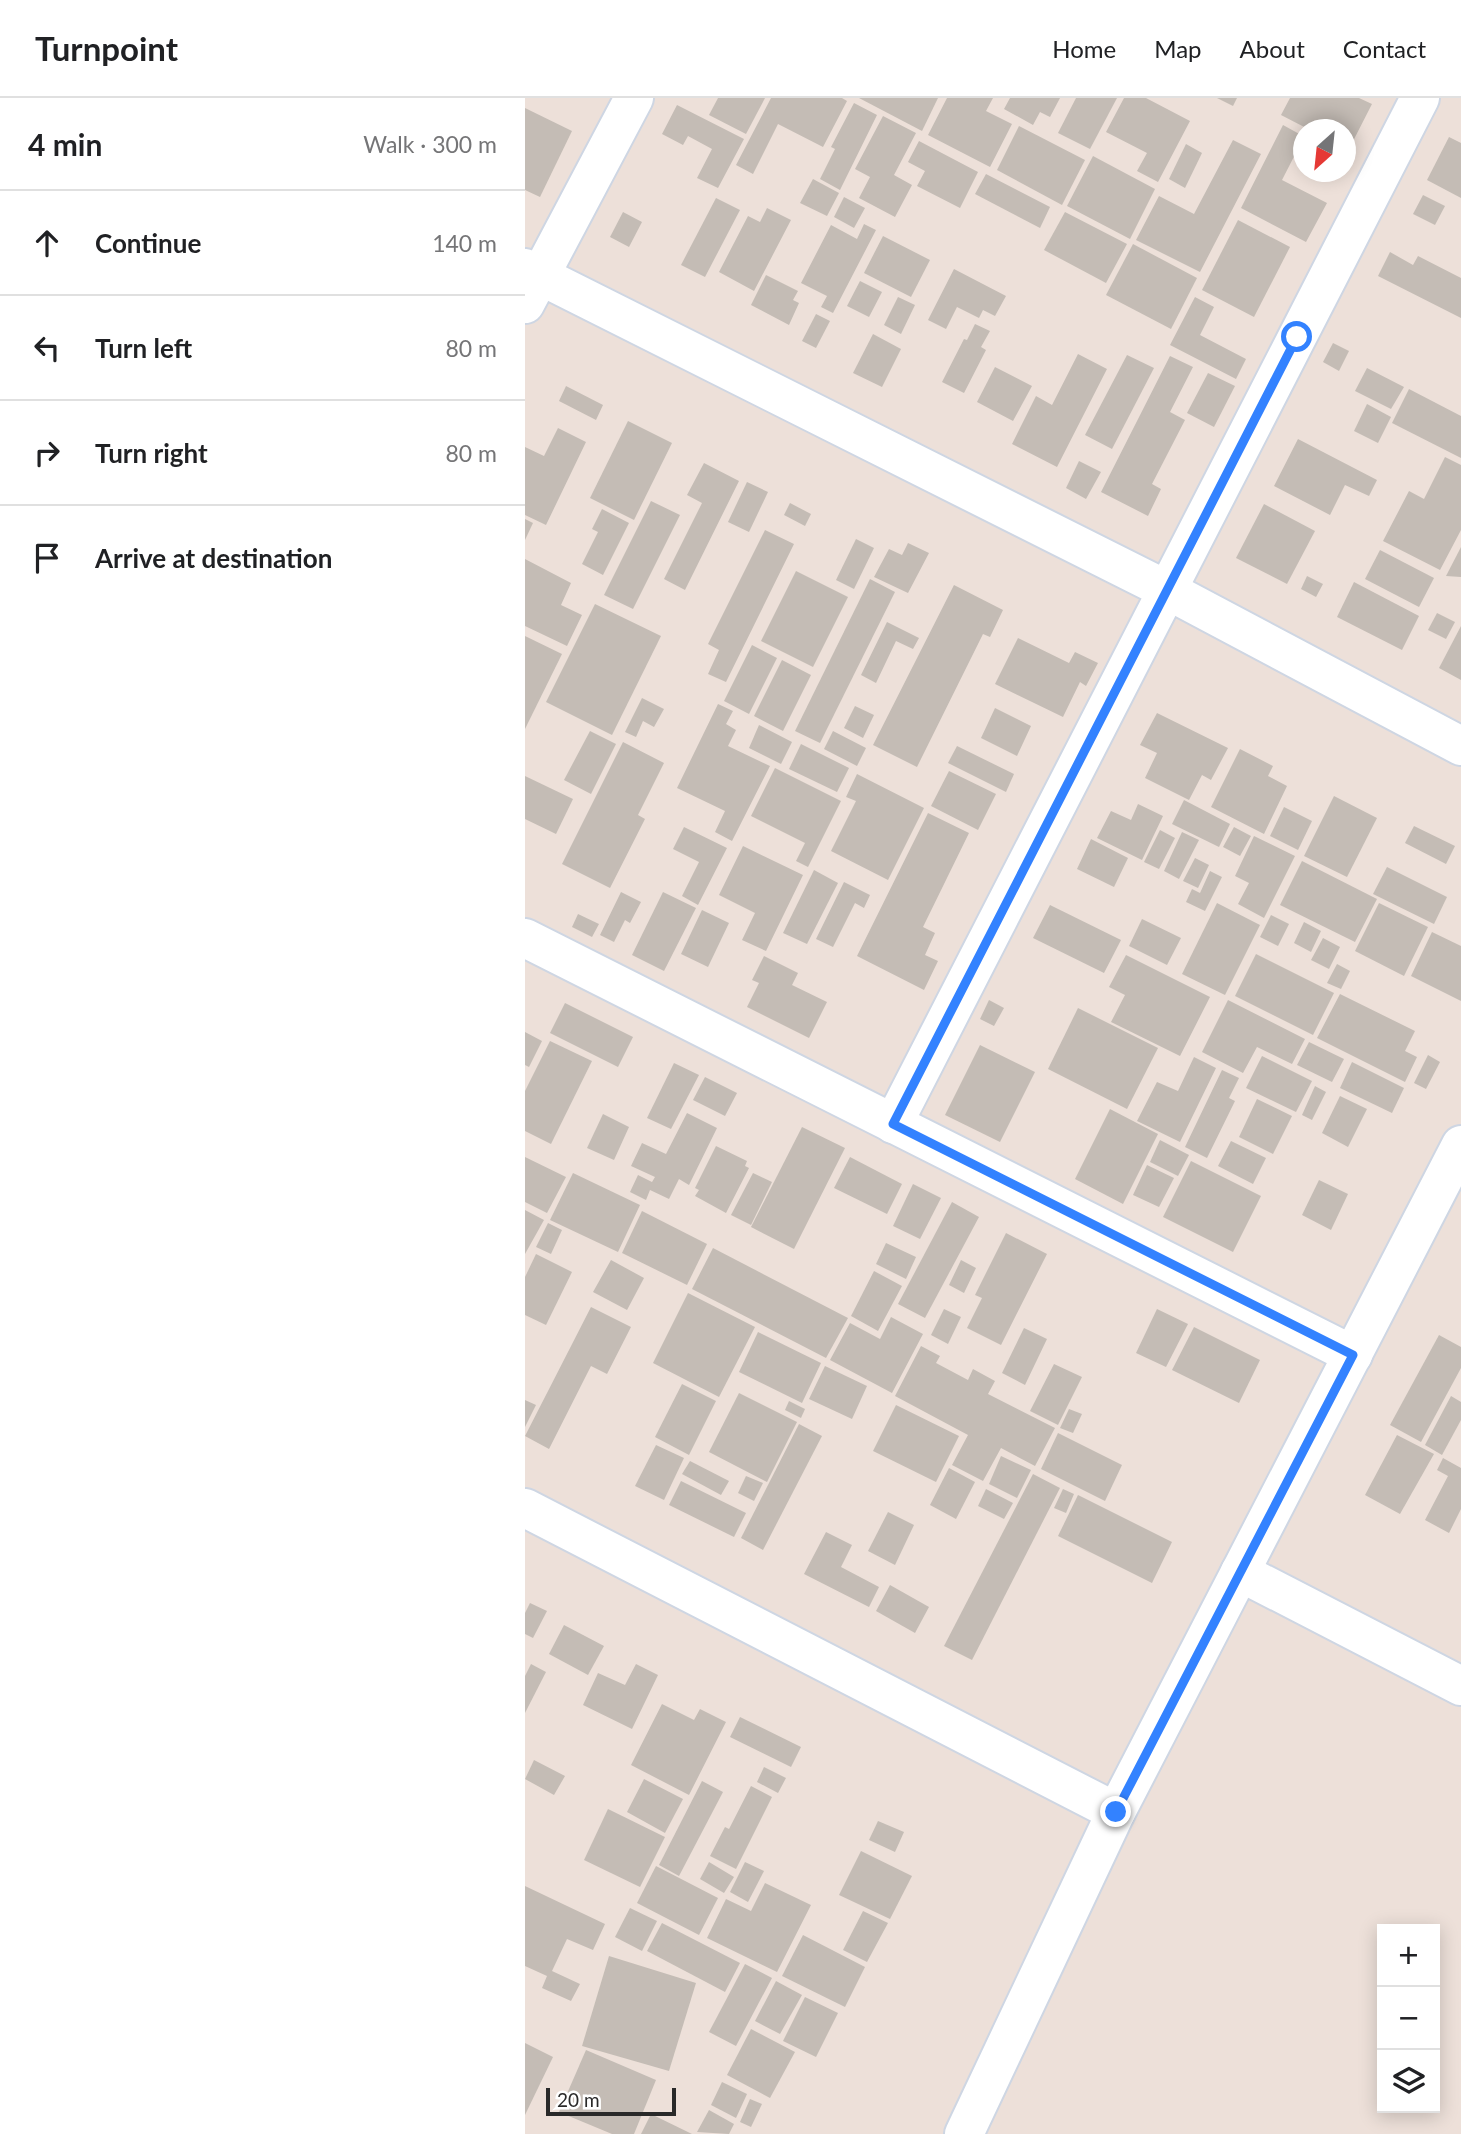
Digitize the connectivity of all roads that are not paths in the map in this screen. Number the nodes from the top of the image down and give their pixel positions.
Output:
1 (634, 98) edge
2 (1420, 98) edge
3 (530, 282) edge
4 (1167, 590) junction
5 (1461, 746) edge
6 (525, 938) edge
7 (893, 1124) junction
8 (1461, 1144) edge
9 (1353, 1355) junction
10 (525, 1508) edge
11 (1240, 1572) junction
12 (1461, 1686) edge
13 (1116, 1812) junction
14 (964, 2134) edge

1 - 3 street
2 - 4 street
3 - 4 street
4 - 5 street
4 - 7 street
6 - 7 street
7 - 9 street
8 - 9 street
9 - 11 street
10 - 13 street
11 - 12 street
11 - 13 street
13 - 14 street

